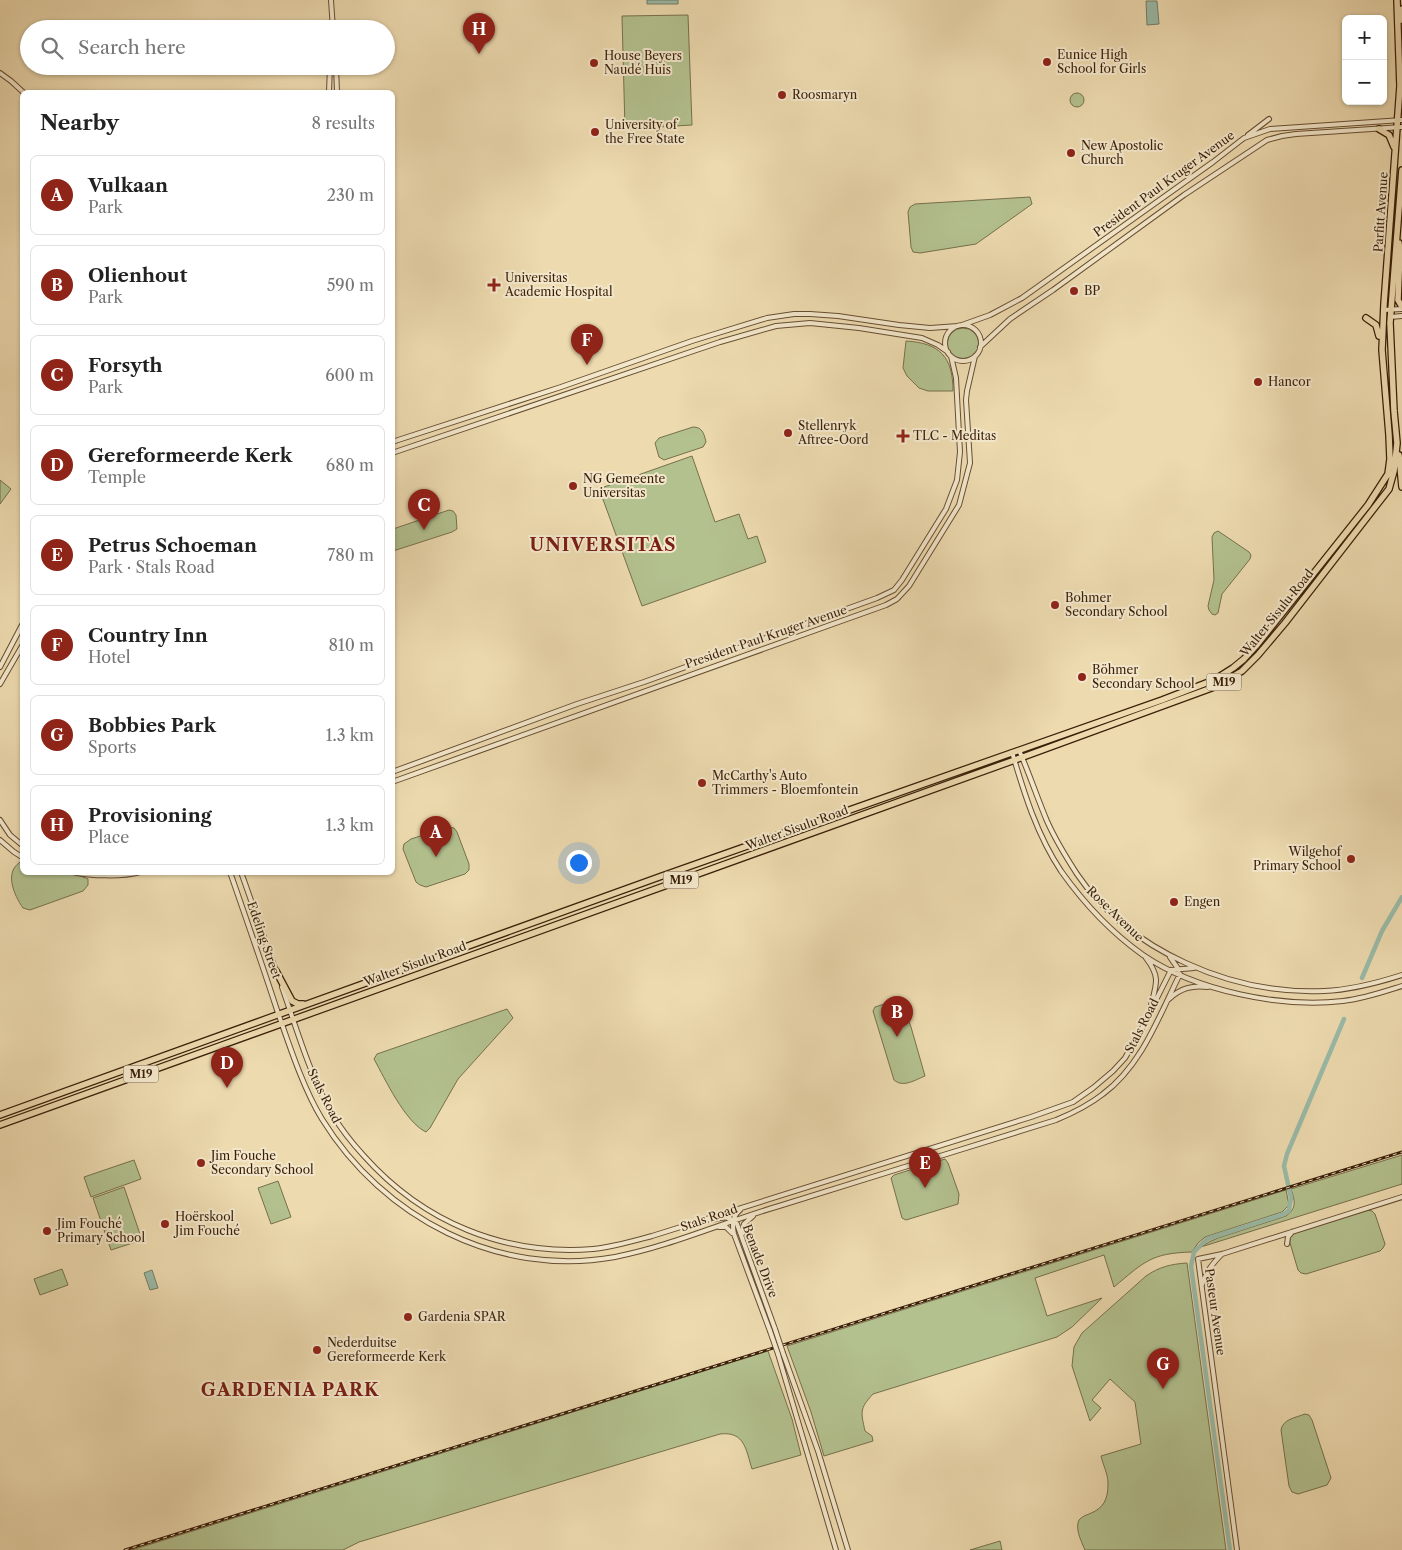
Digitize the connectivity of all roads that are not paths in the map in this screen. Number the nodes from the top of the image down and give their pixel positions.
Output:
1 (331, 0) edge
2 (1397, 0) edge
3 (1402, 8) edge
4 (332, 20) edge
5 (1402, 29) edge
6 (1401, 53) edge
7 (0, 73) edge
8 (330, 75) edge
9 (337, 75) edge
10 (21, 90) edge
11 (329, 90) edge
12 (338, 90) edge
13 (1269, 119) dead end
14 (1400, 120) edge
15 (1400, 128) edge
16 (1379, 129) junction
17 (1244, 138) junction
18 (1395, 154) junction
19 (1402, 170) edge
20 (1397, 239) junction
21 (1047, 281) junction
22 (1053, 290) junction
23 (1402, 308) edge
24 (1383, 310) junction
25 (1391, 313) junction
26 (1402, 316) edge
27 (1383, 317) junction
28 (1366, 318) dead end
29 (960, 325) junction
30 (980, 347) junction
31 (1382, 350) junction
32 (950, 354) junction
33 (975, 356) junction
34 (395, 441) edge
35 (1397, 443) junction
36 (395, 452) edge
37 (1387, 476) junction
38 (1402, 487) edge
39 (1383, 494) junction
40 (1368, 505) junction
41 (1284, 610) junction
42 (1292, 614) junction
43 (20, 629) edge
44 (1256, 646) junction
45 (20, 649) edge
46 (1262, 651) junction
47 (0, 666) edge
48 (1214, 680) junction
49 (0, 684) edge
50 (1217, 686) junction
51 (1121, 718) junction
52 (1077, 730) junction
53 (1080, 737) junction
54 (1019, 750) junction
55 (1012, 752) junction
56 (1022, 757) junction
57 (1014, 760) junction
58 (408, 766) junction
59 (972, 766) junction
60 (395, 771) edge
61 (412, 774) junction
62 (975, 774) junction
63 (395, 781) edge
64 (858, 807) junction
65 (860, 815) junction
66 (0, 820) edge
67 (811, 823) junction
68 (814, 832) junction
69 (0, 840) edge
70 (765, 840) junction
71 (20, 843) edge
72 (768, 848) junction
73 (20, 856) edge
74 (708, 860) junction
75 (711, 869) junction
76 (110, 875) edge
77 (129, 875) edge
78 (231, 875) edge
79 (241, 875) edge
80 (612, 894) junction
81 (615, 903) junction
82 (560, 914) junction
83 (562, 922) junction
84 (459, 950) junction
85 (1167, 954) junction
86 (1144, 955) junction
87 (462, 958) junction
88 (1196, 968) junction
89 (1178, 969) junction
90 (1171, 970) junction
91 (276, 971) junction
92 (399, 972) junction
93 (1180, 974) junction
94 (1402, 975) edge
95 (402, 979) junction
96 (1250, 985) junction
97 (358, 986) junction
98 (1402, 986) edge
99 (1264, 987) junction
100 (1215, 988) junction
101 (1354, 988) junction
102 (1276, 989) junction
103 (1343, 989) junction
104 (1288, 990) junction
105 (361, 994) junction
106 (1249, 996) junction
107 (1263, 998) junction
108 (1356, 999) junction
109 (1276, 1000) junction
110 (1346, 1001) junction
111 (1166, 1002) junction
112 (1289, 1002) junction
113 (307, 1004) junction
114 (1150, 1009) junction
115 (290, 1010) junction
116 (279, 1014) junction
117 (293, 1019) junction
118 (282, 1022) junction
119 (1106, 1077) junction
120 (1114, 1085) junction
121 (0, 1114) edge
122 (1031, 1118) junction
123 (1019, 1121) junction
124 (0, 1125) edge
125 (1034, 1127) junction
126 (1022, 1131) junction
127 (950, 1143) junction
128 (939, 1146) junction
129 (954, 1152) junction
130 (942, 1156) junction
131 (889, 1162) junction
132 (878, 1166) junction
133 (892, 1171) junction
134 (857, 1172) junction
135 (881, 1174) junction
136 (844, 1176) junction
137 (860, 1181) junction
138 (847, 1185) junction
139 (812, 1186) junction
140 (797, 1191) junction
141 (814, 1195) junction
142 (1402, 1197) edge
143 (800, 1199) junction
144 (743, 1207) junction
145 (764, 1210) junction
146 (733, 1221) junction
147 (686, 1226) junction
148 (710, 1228) junction
149 (1293, 1231) junction
150 (734, 1234) junction
151 (1287, 1244) dead end
152 (746, 1248) junction
153 (1222, 1254) junction
154 (1201, 1287) junction
155 (821, 1463) junction
156 (811, 1466) junction
157 (837, 1514) junction
158 (826, 1517) junction
159 (836, 1550) edge
160 (848, 1550) edge
161 (1237, 1550) edge

1 - 4 street
2 - 6 highway, Parfitt Avenue / M19
3 - 5 highway
6 - 14 highway, Parfitt Avenue / M19
7 - 10 street
8 - 11 street
9 - 12 street
13 - 17 street
14 - 15 highway, Parfitt Avenue / M19
14 - 17 street, President Paul Kruger Avenue
15 - 16 street, President Paul Kruger Avenue
15 - 18 highway, Parfitt Avenue / M19
16 - 18 highway
16 - 22 street, President Paul Kruger Avenue
17 - 21 street, President Paul Kruger Avenue
18 - 24 highway, Parfitt Avenue / M19
19 - 20 highway, Parfitt Avenue
20 - 23 highway
20 - 25 highway, Parfitt Avenue
21 - 22 street
21 - 29 street, President Paul Kruger Avenue
22 - 30 street, President Paul Kruger Avenue
23 - 25 street
24 - 25 street
24 - 27 highway, M19
25 - 26 street
25 - 27 street
25 - 35 highway
27 - 31 highway, Walter Sisulu Road / M19
28 - 31 highway
29 - 30 street
29 - 32 street
29 - 34 street, President Paul Kruger Avenue
30 - 33 street
31 - 37 highway, Walter Sisulu Road / M19
32 - 33 street
32 - 36 street
32 - 58 street, President Paul Kruger Avenue
33 - 61 street, President Paul Kruger Avenue
35 - 38 highway
35 - 39 highway
37 - 39 highway
37 - 40 highway, Walter Sisulu Road / M19
39 - 40 highway
39 - 42 highway, Walter Sisulu Road / M19
40 - 41 highway, Walter Sisulu Road / M19
41 - 42 highway
41 - 44 highway, Walter Sisulu Road / M19
42 - 46 highway, Walter Sisulu Road / M19
43 - 47 street
44 - 46 highway
44 - 48 highway, Walter Sisulu Road / M19
45 - 49 street
46 - 50 highway, Walter Sisulu Road / M19
48 - 50 highway
48 - 51 highway, Walter Sisulu Road / M19
50 - 51 highway, Walter Sisulu Road / M19
51 - 52 highway, Walter Sisulu Road / M19
51 - 53 highway, Walter Sisulu Road / M19
52 - 53 highway
52 - 54 highway, Walter Sisulu Road / M19
53 - 56 highway, Walter Sisulu Road / M19
54 - 55 highway, Walter Sisulu Road / M19
54 - 56 street, Rose Avenue
55 - 57 street, Rose Avenue
55 - 59 highway, Walter Sisulu Road / M19
56 - 57 highway, Walter Sisulu Road / M19
56 - 85 street, Rose Avenue
57 - 62 highway, Walter Sisulu Road / M19
57 - 86 street, Rose Avenue
58 - 60 street, President Paul Kruger Avenue
58 - 61 street
59 - 62 highway
59 - 64 highway, Walter Sisulu Road / M19
61 - 63 street, President Paul Kruger Avenue
62 - 65 highway, Walter Sisulu Road / M19
64 - 65 highway
64 - 67 highway, Walter Sisulu Road / M19
65 - 68 highway, Walter Sisulu Road / M19
66 - 71 street
67 - 68 highway
67 - 70 highway, Walter Sisulu Road / M19
68 - 72 highway, Walter Sisulu Road / M19
69 - 73 street
70 - 72 highway
70 - 74 highway, Walter Sisulu Road / M19
72 - 75 highway, Walter Sisulu Road / M19
74 - 75 highway
74 - 80 highway, Walter Sisulu Road / M19
75 - 81 highway, Walter Sisulu Road / M19
76 - 77 street
78 - 116 street, Edeling Street
79 - 91 street, Edeling Street
80 - 81 highway
80 - 82 highway, Walter Sisulu Road / M19
81 - 83 highway, Walter Sisulu Road / M19
82 - 83 highway
82 - 84 highway, Walter Sisulu Road / M19
83 - 87 highway, Walter Sisulu Road / M19
84 - 87 highway
84 - 92 highway, Walter Sisulu Road / M19
85 - 88 street, Rose Avenue
85 - 89 street
86 - 90 street, Rose Avenue
86 - 114 street
87 - 95 highway, Walter Sisulu Road / M19
88 - 89 street
88 - 96 street, Rose Avenue
89 - 90 street
89 - 93 street
90 - 93 street, Rose Avenue
90 - 114 street, Stals Road
91 - 113 highway
91 - 115 street, Edeling Street
92 - 95 highway
92 - 97 highway, Walter Sisulu Road / M19
93 - 100 street, Rose Avenue
93 - 111 street, Stals Road
94 - 101 street, Rose Avenue
95 - 105 highway, Walter Sisulu Road / M19
96 - 99 street, Rose Avenue
96 - 106 street
97 - 105 highway
97 - 113 highway, Walter Sisulu Road / M19
98 - 108 street, Rose Avenue
99 - 102 street, Rose Avenue
99 - 107 street
100 - 106 street, Rose Avenue
100 - 111 street
101 - 103 street, Rose Avenue
101 - 108 street
102 - 104 street, Rose Avenue
102 - 109 street
103 - 104 street, Rose Avenue
103 - 110 street
104 - 112 street
105 - 117 highway, Walter Sisulu Road / M19
106 - 107 street, Rose Avenue
107 - 109 street, Rose Avenue
108 - 110 street, Rose Avenue
109 - 112 street, Rose Avenue
110 - 112 street, Rose Avenue
111 - 120 street, Stals Road
113 - 115 highway, Walter Sisulu Road / M19
114 - 119 street, Stals Road
115 - 116 highway, Walter Sisulu Road / M19
115 - 117 street, Stals Road
116 - 118 street, Stals Road
116 - 121 highway, Walter Sisulu Road / M19
117 - 118 highway, Walter Sisulu Road / M19
117 - 147 street, Stals Road
118 - 124 highway, Walter Sisulu Road / M19
118 - 148 street, Stals Road
119 - 120 street
119 - 122 street, Stals Road
120 - 125 street, Stals Road
122 - 123 street, Stals Road
122 - 125 street
123 - 126 street
123 - 127 street, Stals Road
125 - 126 street, Stals Road
126 - 129 street, Stals Road
127 - 128 street, Stals Road
127 - 129 street
128 - 130 street
128 - 131 street, Stals Road
129 - 130 street, Stals Road
130 - 133 street, Stals Road
131 - 132 street, Stals Road
131 - 133 street
132 - 134 street, Stals Road
132 - 135 street
133 - 135 street, Stals Road
134 - 136 street, Stals Road
134 - 137 street
135 - 137 street, Stals Road
136 - 138 street
136 - 139 street, Stals Road
137 - 138 street, Stals Road
138 - 141 street, Stals Road
139 - 140 street, Stals Road
139 - 141 street
140 - 143 street
140 - 144 street, Stals Road
141 - 143 street, Stals Road
142 - 149 street, Pasteur Avenue
143 - 145 street, Stals Road
144 - 146 street
144 - 147 street, Stals Road
145 - 146 street, Stals Road
145 - 152 street
146 - 147 street
146 - 148 street, Stals Road
146 - 150 street, Benade Drive
146 - 152 street, Benade Drive
148 - 150 street
149 - 151 street
149 - 153 street, Pasteur Avenue
150 - 156 street, Benade Drive, bridge
152 - 155 street, Benade Drive, bridge
153 - 154 street
153 - 154 street, Pasteur Avenue
154 - 161 street, Pasteur Avenue
155 - 156 street
155 - 157 street, Benade Drive
156 - 158 street, Benade Drive
157 - 158 street
157 - 160 street, Benade Drive
158 - 159 street, Benade Drive

